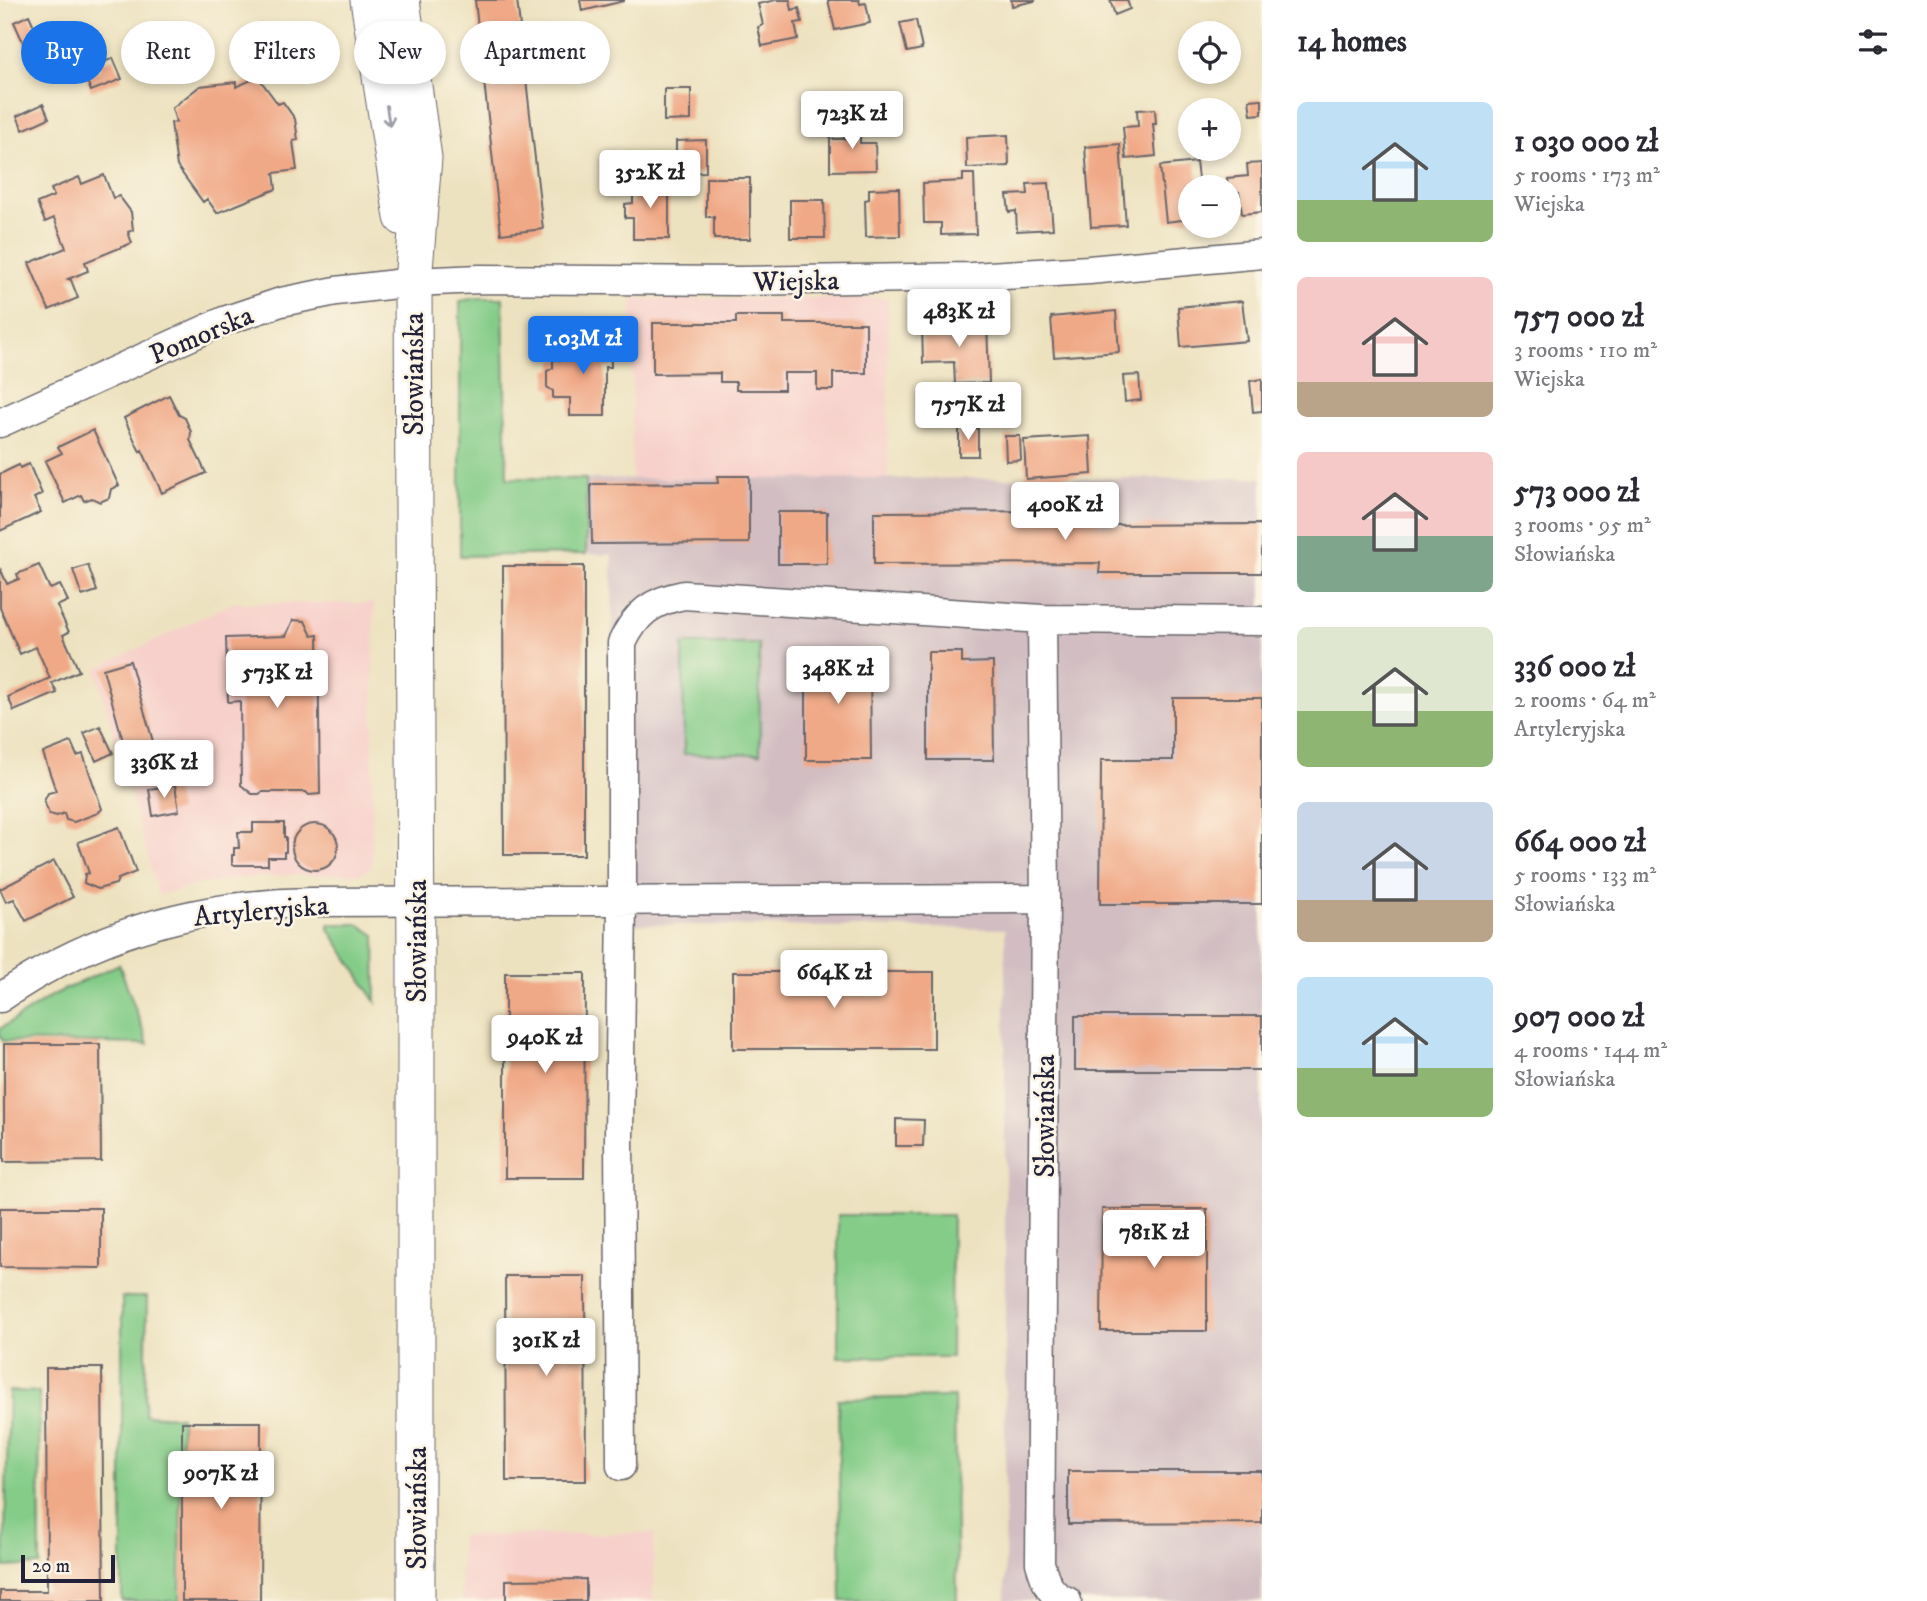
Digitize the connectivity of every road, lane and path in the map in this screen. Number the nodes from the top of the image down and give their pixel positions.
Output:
1 (369, 0) edge
2 (401, 0) edge
3 (1262, 254) edge
4 (413, 282) junction
5 (0, 424) edge
6 (1042, 619) junction
7 (1262, 621) edge
8 (1045, 900) junction
9 (622, 901) junction
10 (415, 902) junction
11 (0, 998) edge
12 (621, 1466) dead end
13 (416, 1601) edge
14 (1067, 1601) edge

1 -> 4 street, Słowiańska
2 - 4 street, Słowiańska
3 - 4 street, Wiejska
4 - 5 street, Pomorska
4 - 10 street, Słowiańska
6 - 7 street
6 - 8 street, Słowiańska
6 - 9 street
8 - 9 street, Artyleryjska
8 - 14 street, Słowiańska
9 - 10 street, Artyleryjska
9 - 12 street
10 - 11 street, Artyleryjska
10 - 13 street, Słowiańska

